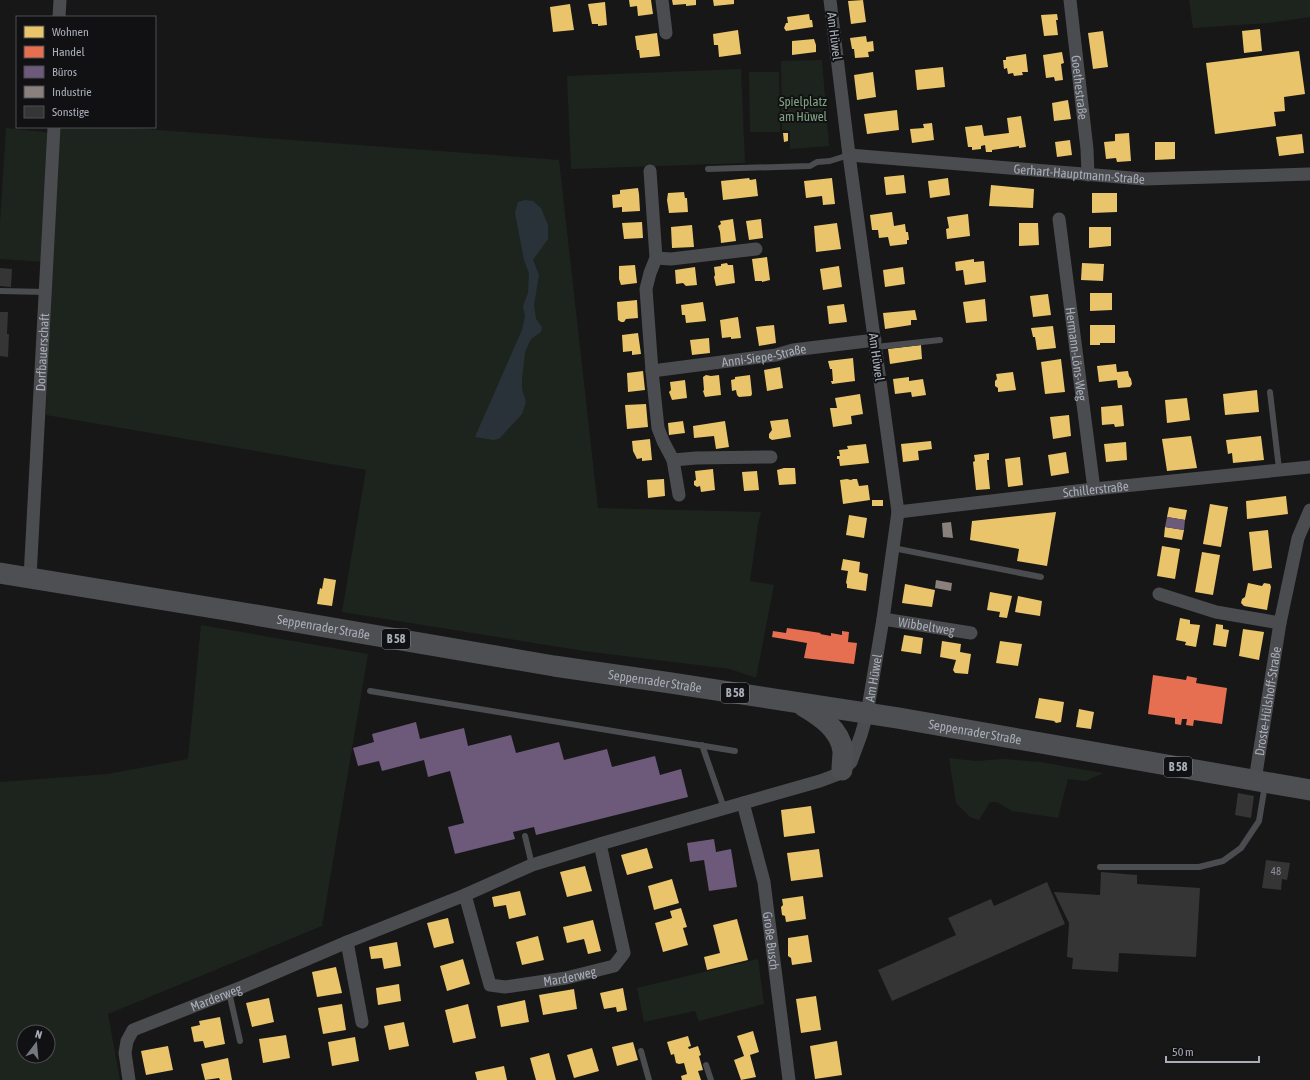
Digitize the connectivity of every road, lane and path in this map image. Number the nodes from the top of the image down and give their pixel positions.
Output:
1 (60, 0) edge
2 (662, 0) edge
3 (830, 0) edge
4 (1070, 0) edge
5 (59, 16) edge
6 (666, 33) dead end
7 (54, 128) edge
8 (849, 155) junction
9 (708, 170) dead end
10 (650, 171) dead end
11 (1310, 174) edge
12 (1088, 175) junction
13 (1058, 219) dead end
14 (756, 249) dead end
15 (656, 258) junction
16 (0, 291) edge
17 (46, 292) junction
18 (940, 340) dead end
19 (876, 343) junction
20 (652, 371) junction
21 (1270, 392) dead end
22 (771, 457) dead end
23 (673, 460) junction
24 (1310, 467) edge
25 (1279, 469) junction
26 (1094, 489) junction
27 (679, 495) dead end
28 (1310, 510) edge
29 (898, 512) junction
30 (893, 548) junction
31 (0, 573) edge
32 (30, 578) junction
33 (1041, 578) dead end
34 (1159, 594) dead end
35 (883, 619) junction
36 (1280, 623) junction
37 (970, 633) dead end
38 (370, 691) dead end
39 (799, 703) junction
40 (866, 714) junction
41 (702, 745) junction
42 (735, 751) dead end
43 (842, 770) junction
44 (1260, 781) junction
45 (1310, 790) edge
46 (743, 803) junction
47 (724, 808) junction
48 (525, 836) dead end
49 (600, 844) junction
50 (532, 865) junction
51 (1100, 867) dead end
52 (465, 895) junction
53 (347, 942) junction
54 (229, 992) junction
55 (362, 1022) dead end
56 (240, 1041) dead end
57 (641, 1051) dead end
58 (706, 1065) dead end
59 (129, 1080) edge
60 (649, 1080) edge
61 (711, 1080) edge
62 (788, 1080) edge

1 - 5 street
2 - 6 street
3 - 8 street, Am Hüwel
4 - 12 street, Goethestraße
7 - 17 street, Dorfbauerschaft
8 - 9 lane
8 - 12 street, Gerhart-Hauptmann-Straße
8 - 19 street, Am Hüwel
10 - 15 street
11 - 12 street, Gerhart-Hauptmann-Straße
13 - 26 street, Hermann-Löns-Weg
14 - 15 street
15 - 20 street
16 - 17 lane
17 - 32 street, Dorfbauerschaft
18 - 19 lane
19 - 20 street, Anni-Siepe-Straße
19 - 29 street, Am Hüwel
20 - 23 street
21 - 25 lane
22 - 23 street
23 - 27 street
24 - 25 street, Schillerstraße
25 - 26 street, Schillerstraße
26 - 29 street, Schillerstraße
28 - 36 street, Droste-Hülshoff-Straße
29 - 30 street, Am Hüwel
30 - 33 lane
30 - 35 street, Am Hüwel
31 - 32 main road, Seppenrader Straße / B 58
32 - 39 main road, Seppenrader Straße / B 58
34 - 36 street
35 - 37 street, Wibbeltweg
35 - 40 street, Am Hüwel
36 - 44 street, Droste-Hülshoff-Straße
38 - 41 lane
39 - 40 main road, Seppenrader Straße / B 58
39 - 43 main road
40 - 43 street, Marderweg
40 - 44 main road, Seppenrader Straße / B 58
41 - 42 lane
41 - 47 lane
43 - 46 street, Marderweg
44 - 45 main road, Seppenrader Straße / B 58
44 - 51 lane
46 - 47 street, Marderweg
46 - 62 street, Große Busch
47 - 49 street, Marderweg
48 - 50 lane
49 - 50 street, Marderweg
49 - 52 street, Marderweg
50 - 52 street, Marderweg
52 - 53 street, Marderweg
53 - 54 street, Marderweg
53 - 55 street
54 - 56 lane
54 - 59 street, Marderweg
57 - 60 lane
58 - 61 lane

